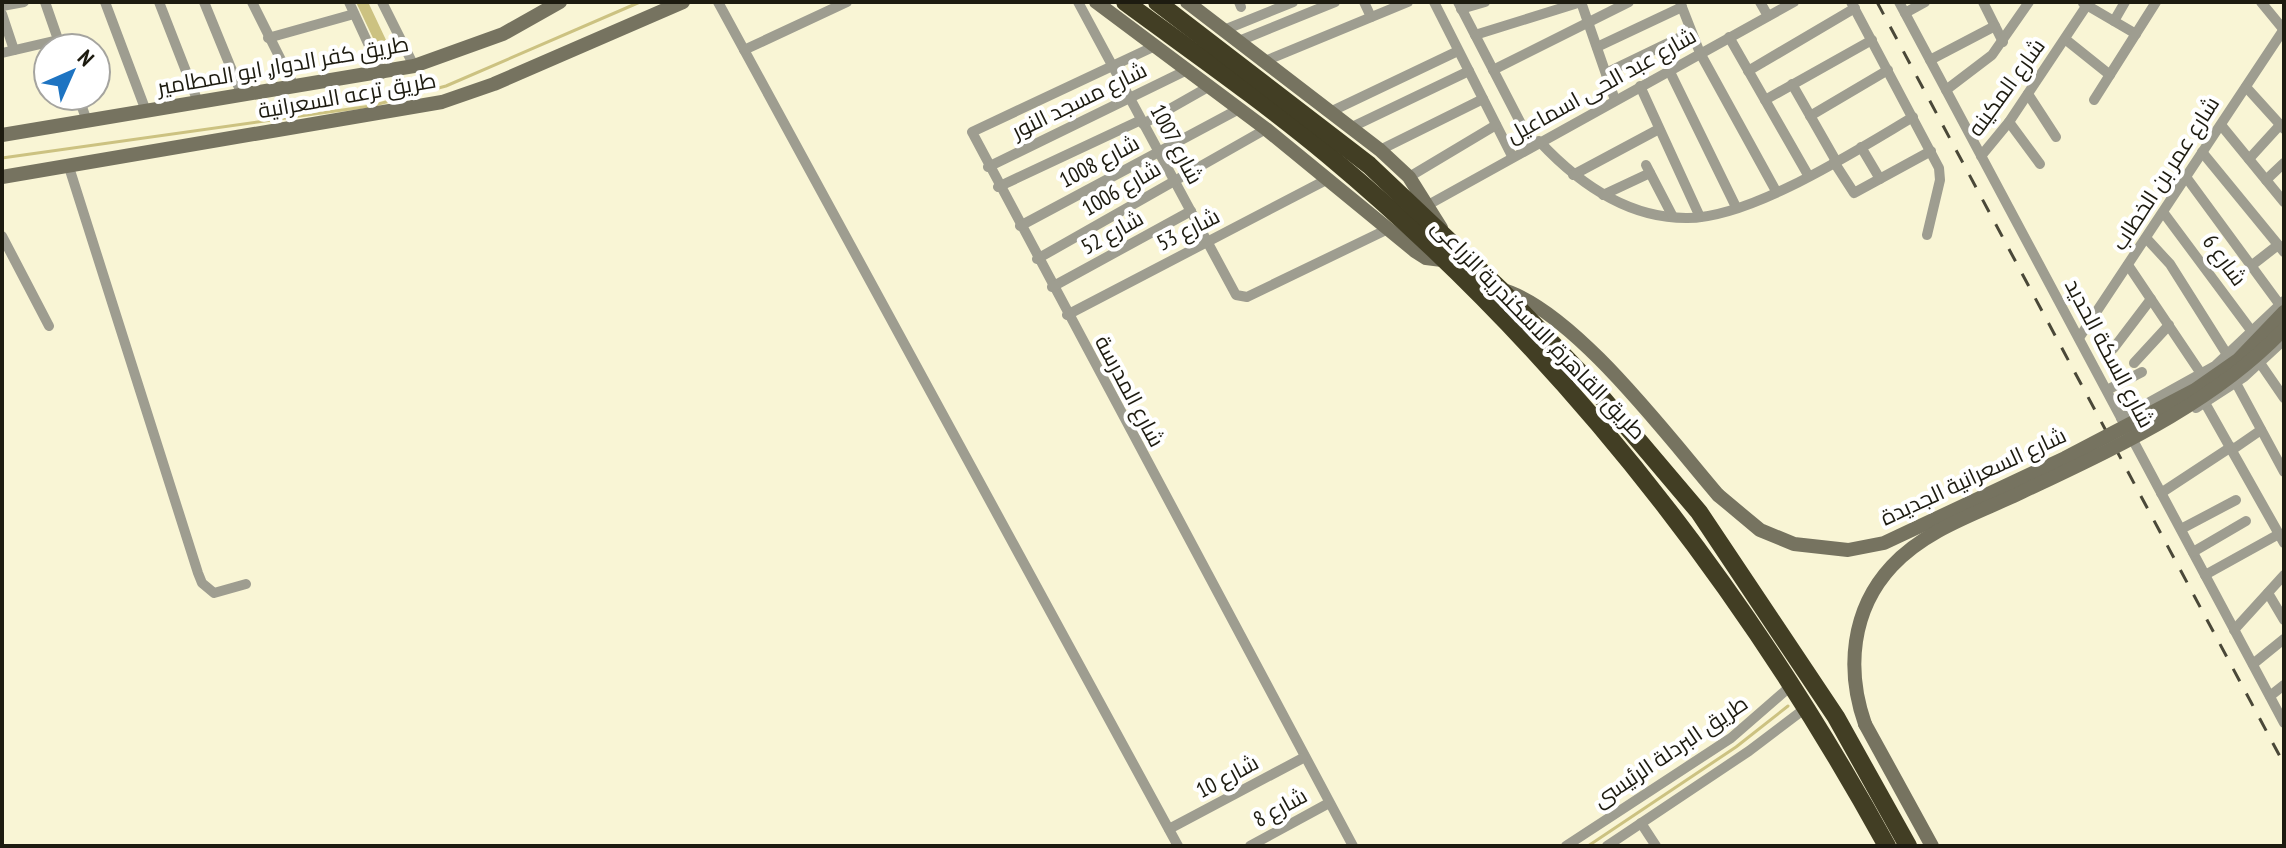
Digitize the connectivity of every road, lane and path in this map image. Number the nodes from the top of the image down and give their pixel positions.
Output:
1 (24, 2) edge
2 (45, 2) edge
3 (105, 2) edge
4 (159, 2) edge
5 (204, 2) edge
6 (252, 2) edge
7 (349, 2) edge
8 (382, 2) edge
9 (560, 2) edge
10 (683, 2) edge
11 (718, 2) edge
12 (847, 2) edge
13 (1078, 2) edge
14 (1096, 2) edge
15 (1125, 2) edge
16 (1157, 2) edge
17 (1187, 2) edge
18 (1293, 2) edge
19 (1335, 2) edge
20 (1364, 2) edge
21 (1408, 2) edge
22 (1434, 2) edge
23 (1485, 2) edge
24 (1581, 2) edge
25 (1629, 2) edge
26 (1760, 2) edge
27 (1794, 2) edge
28 (1899, 2) edge
29 (1925, 2) edge
30 (1983, 2) edge
31 (2029, 2) edge
32 (2125, 2) edge
33 (2156, 2) edge
34 (2261, 2) edge
35 (2086, 3) edge
36 (1681, 4) edge
37 (1853, 5) edge
38 (2, 6) edge
39 (1460, 6) edge
40 (1905, 13) junction
41 (2, 14) edge
42 (354, 14) junction
43 (1768, 16) junction
44 (1371, 17) junction
45 (2114, 21) junction
46 (1588, 22) junction
47 (2282, 24) edge
48 (1995, 26) junction
49 (1224, 30) junction
50 (56, 32) edge
51 (1691, 32) junction
52 (2136, 34) junction
53 (1475, 35) junction
54 (1729, 37) junction
55 (268, 38) junction
56 (2065, 39) junction
57 (1872, 40) junction
58 (1239, 41) junction
59 (2003, 42) junction
60 (1155, 46) junction
61 (1597, 47) junction
62 (32, 48) edge
63 (744, 50) junction
64 (8, 51) edge
65 (1458, 51) junction
66 (1700, 53) junction
67 (1930, 60) junction
68 (1265, 61) junction
69 (414, 66) junction
70 (1112, 66) junction
71 (1187, 70) junction
72 (1493, 70) junction
73 (1669, 70) junction
74 (1888, 70) junction
75 (1469, 71) junction
76 (1748, 71) junction
77 (1606, 73) junction
78 (382, 74) junction
79 (2110, 75) junction
80 (1792, 84) junction
81 (294, 86) junction
82 (1210, 86) junction
83 (1640, 86) junction
84 (2246, 87) junction
85 (1946, 90) junction
86 (2028, 94) junction
87 (242, 95) junction
88 (1130, 98) junction
89 (1483, 99) junction
90 (1615, 100) junction
91 (1765, 100) junction
92 (2094, 100) dead end
93 (198, 102) junction
94 (1239, 109) junction
95 (146, 111) junction
96 (1332, 111) junction
97 (84, 112) edge
98 (1810, 116) junction
99 (1913, 117) junction
100 (87, 121) junction
101 (1142, 122) junction
102 (2009, 122) junction
103 (1496, 125) junction
104 (2221, 125) junction
105 (1352, 127) junction
106 (2282, 127) edge
107 (1266, 129) junction
108 (1659, 129) junction
109 (2, 135) edge
110 (2056, 137) dead end
111 (1536, 143) junction
112 (1861, 147) junction
113 (1380, 150) junction
114 (1931, 151) junction
115 (1159, 152) junction
116 (2202, 152) junction
117 (1512, 156) junction
118 (1981, 156) junction
119 (2249, 159) junction
120 (1835, 161) junction
121 (2284, 163) edge
122 (68, 164) junction
123 (2040, 164) dead end
124 (988, 167) junction
125 (1573, 175) junction
126 (1808, 175) junction
127 (2, 177) edge
128 (1409, 177) junction
129 (2186, 177) junction
130 (1328, 179) junction
131 (1880, 179) junction
132 (2266, 180) junction
133 (1174, 181) junction
134 (998, 187) junction
135 (1776, 191) junction
136 (1603, 195) junction
137 (2284, 202) edge
138 (1428, 205) junction
139 (1736, 207) junction
140 (1191, 211) junction
141 (2163, 212) junction
142 (1673, 217) junction
143 (1700, 217) junction
144 (1020, 226) junction
145 (1388, 229) junction
146 (1927, 235) dead end
147 (2, 236) edge
148 (1445, 236) junction
149 (2146, 238) junction
150 (1207, 242) junction
151 (2281, 248) edge
152 (1037, 259) junction
153 (1442, 260) junction
154 (2128, 265) junction
155 (2251, 266) junction
156 (1052, 287) junction
157 (1500, 289) junction
158 (2151, 299) junction
159 (2283, 306) edge
160 (1067, 315) junction
161 (2169, 325) junction
162 (49, 326) dead end
163 (2284, 329) edge
164 (2253, 333) junction
165 (2079, 338) junction
166 (2284, 340) edge
167 (2113, 349) dead end
168 (2228, 356) junction
169 (2134, 363) dead end
170 (2260, 363) junction
171 (2142, 372) dead end
172 (2202, 375) junction
173 (2236, 383) junction
174 (2107, 390) junction
175 (2284, 398) edge
176 (2205, 403) junction
177 (2121, 418) junction
178 (2261, 430) junction
179 (2134, 441) junction
180 (2231, 449) junction
181 (2284, 472) edge
182 (2161, 493) junction
183 (2236, 500) dead end
184 (2246, 521) dead end
185 (2181, 529) junction
186 (2282, 538) edge
187 (2193, 552) junction
188 (2205, 575) junction
189 (2284, 575) edge
190 (246, 584) dead end
191 (2268, 593) junction
192 (2284, 620) edge
193 (2234, 630) junction
194 (2284, 639) edge
195 (2253, 664) junction
196 (1793, 684) junction
197 (2284, 685) edge
198 (2270, 696) junction
199 (1807, 707) junction
200 (2284, 723) edge
201 (1303, 758) junction
202 (1329, 803) junction
203 (1641, 823) junction
204 (1169, 829) junction
205 (1265, 843) edge
206 (1178, 846) edge
207 (1250, 846) edge
208 (1353, 846) edge
209 (1566, 846) edge
210 (1607, 846) edge
211 (1656, 846) edge
212 (1887, 846) edge
213 (1908, 846) edge
214 (1932, 846) edge

1 - 38 street
2 - 50 street
3 - 95 street
4 - 93 street
5 - 87 street
6 - 55 street
7 - 42 street
8 - 69 street
9 - 69 main road, طريق كفر الدوار, ابو المطامير
10 - 122 main road, طريق ترعه السعرانية
11 - 63 street
12 - 63 street
13 - 70 street, شارع 1007
14 - 60 main road
15 - 153 highway, طريق القاهرة, الاسكندرية الزراعى
16 - 148 highway, طريق القاهرة, الاسكندرية الزراعى
17 - 49 main road
18 - 49 street
19 - 58 street
20 - 44 street
21 - 44 street
22 - 65 street
23 - 39 street
24 - 46 street
24 - 53 street
25 - 46 street
26 - 43 street
27 - 43 street, شارع عبد الحى اسماعيل
28 - 40 street, شارع السكة الحديد
29 - 40 street
30 - 48 street
31 - 59 street
32 - 45 street
33 - 52 street
34 - 47 street
35 - 45 street
35 - 56 street, شارع المكينه
36 - 51 street
36 - 61 street
37 - 57 street
37 - 76 street
39 - 53 street
40 - 67 street, شارع السكة الحديد
41 - 64 street
42 - 55 street
42 - 78 street
43 - 54 street, شارع عبد الحى اسماعيل
44 - 68 street
45 - 52 street
46 - 61 street
46 - 72 street
47 - 84 street, شارع عمر بن الخطاب
48 - 59 street
48 - 67 street
49 - 58 main road
51 - 66 street
51 - 77 street
52 - 79 street
53 - 72 street
54 - 66 street, شارع عبد الحى اسماعيل
54 - 76 street
55 - 81 street
56 - 79 street
56 - 86 street, شارع المكينه
57 - 74 street
57 - 80 street
58 - 68 main road
59 - 85 street
60 - 70 street, شارع المدرسة
60 - 71 main road
61 - 77 street
62 - 64 street
63 - 204 street
65 - 75 street
65 - 96 street
66 - 73 street, شارع عبد الحى اسماعيل
66 - 135 street
67 - 85 street, شارع السكة الحديد
68 - 96 main road
69 - 78 main road, طريق كفر الدوار, ابو المطامير
70 - 88 street, شارع 1007
70 - 124 street, شارع المدرسة
71 - 82 main road
71 - 88 street, شارع مسجد النور
72 - 111 street
73 - 83 street, شارع عبد الحى اسماعيل
73 - 139 street
74 - 98 street
74 - 99 street
75 - 89 street
75 - 105 street
76 - 91 street
77 - 90 street
78 - 81 main road, طريق كفر الدوار, ابو المطامير
79 - 92 street
80 - 91 street
80 - 98 street
81 - 87 main road, طريق كفر الدوار, ابو المطامير
82 - 94 main road
82 - 101 street
83 - 90 street, شارع عبد الحى اسماعيل
83 - 108 street
84 - 104 street, شارع عمر بن الخطاب
84 - 106 street
85 - 118 street, شارع السكة الحديد
86 - 102 street, شارع المكينه
86 - 110 street
87 - 93 main road, طريق كفر الدوار, ابو المطامير
88 - 101 street, شارع 1007
88 - 124 street, شارع مسجد النور
89 - 103 street
89 - 113 street
90 - 111 street, شارع عبد الحى اسماعيل
91 - 126 street
93 - 95 main road, طريق كفر الدوار, ابو المطامير
94 - 107 main road
94 - 115 street, شارع 1008
95 - 100 main road, طريق كفر الدوار, ابو المطامير
96 - 105 main road
97 - 100 street
98 - 120 street
99 - 112 street
99 - 114 street
100 - 109 main road, طريق كفر الدوار, ابو المطامير
101 - 115 street, شارع 1007
101 - 134 street
102 - 118 street, شارع المكينه
102 - 123 street
103 - 117 street
103 - 128 street
104 - 116 street, شارع عمر بن الخطاب
104 - 119 street
105 - 113 main road
106 - 119 street
107 - 130 main road
107 - 133 street, شارع 1006
108 - 125 street
108 - 143 street
111 - 117 street, شارع عبد الحى اسماعيل
111 - 125 street
112 - 120 street
112 - 131 street
113 - 128 main road
114 - 131 street
114 - 146 street
115 - 133 street, شارع 1007
115 - 144 street, شارع 1008
116 - 129 street, شارع عمر بن الخطاب
116 - 151 street
117 - 138 street, شارع عبد الحى اسماعيل
118 - 165 street, شارع السكة الحديد
119 - 132 street
120 - 126 street
120 - 131 street
121 - 132 street
122 - 127 main road, طريق ترعه السعرانية
122 - 190 street
124 - 134 street, شارع المدرسة
125 - 136 street
126 - 135 street
128 - 138 main road
129 - 141 street, شارع عمر بن الخطاب
129 - 155 street
130 - 145 main road
130 - 150 street, شارع 53
132 - 137 street
133 - 140 street, شارع 1007
133 - 152 street, شارع 1006
134 - 144 street, شارع المدرسة
135 - 139 street
136 - 142 street
136 - 142 street
138 - 148 main road
139 - 143 street
140 - 150 street, شارع 1007
140 - 156 street, شارع 52
141 - 149 street, شارع عمر بن الخطاب
141 - 164 street, شارع 6
142 - 143 street
144 - 152 street, شارع المدرسة
145 - 150 street, شارع 1007
145 - 153 main road
147 - 162 street
148 - 157 highway, طريق القاهرة, الاسكندرية الزراعى
149 - 154 street, شارع عمر بن الخطاب
149 - 168 street
150 - 160 street, شارع 53
151 - 155 street
152 - 156 street, شارع المدرسة
153 - 196 highway, طريق القاهرة, الاسكندرية الزراعى
154 - 158 street
154 - 165 street, شارع عمر بن الخطاب
155 - 159 street
156 - 160 street, شارع المدرسة
157 - 159 main road, شارع السعرانية الجديدة, bridge
157 - 213 highway, طريق القاهرة, الاسكندرية الزراعى
158 - 161 street
158 - 167 street
159 - 164 street
160 - 201 street, شارع المدرسة
161 - 169 street
161 - 172 street
163 - 214 main road, شارع السعرانية الجديدة, bridge
164 - 168 street
165 - 174 street, شارع السكة الحديد
166 - 170 street
168 - 172 street
170 - 173 street
170 - 175 street
171 - 174 street
172 - 177 street
173 - 176 street
173 - 178 street
174 - 177 street, شارع السكة الحديد
176 - 179 street
176 - 180 street
177 - 179 street, شارع السكة الحديد
178 - 180 street
178 - 181 street
179 - 182 street, شارع السكة الحديد
180 - 182 street
180 - 186 street
182 - 185 street, شارع السكة الحديد
183 - 185 street
184 - 187 street
185 - 187 street, شارع السكة الحديد
186 - 188 street
187 - 188 street, شارع السكة الحديد
188 - 193 street, شارع السكة الحديد
189 - 191 street
191 - 192 street
191 - 193 street
193 - 195 street, شارع السكة الحديد
194 - 195 street
195 - 198 street, شارع السكة الحديد
196 - 199 highway, طريق القاهرة, الاسكندرية الزراعى
196 - 209 street, طريق البردلة الرئيسى
197 - 198 street
198 - 200 street, شارع السكة الحديد
199 - 203 street, طريق البردلة الرئيسى
199 - 212 highway, طريق القاهرة, الاسكندرية الزراعى
201 - 202 street, شارع المدرسة
201 - 204 street, شارع 10
202 - 205 street, شارع 8
202 - 208 street, شارع المدرسة
203 - 210 street, طريق البردلة الرئيسى
203 - 211 street
204 - 206 street
205 - 207 street, شارع 8

